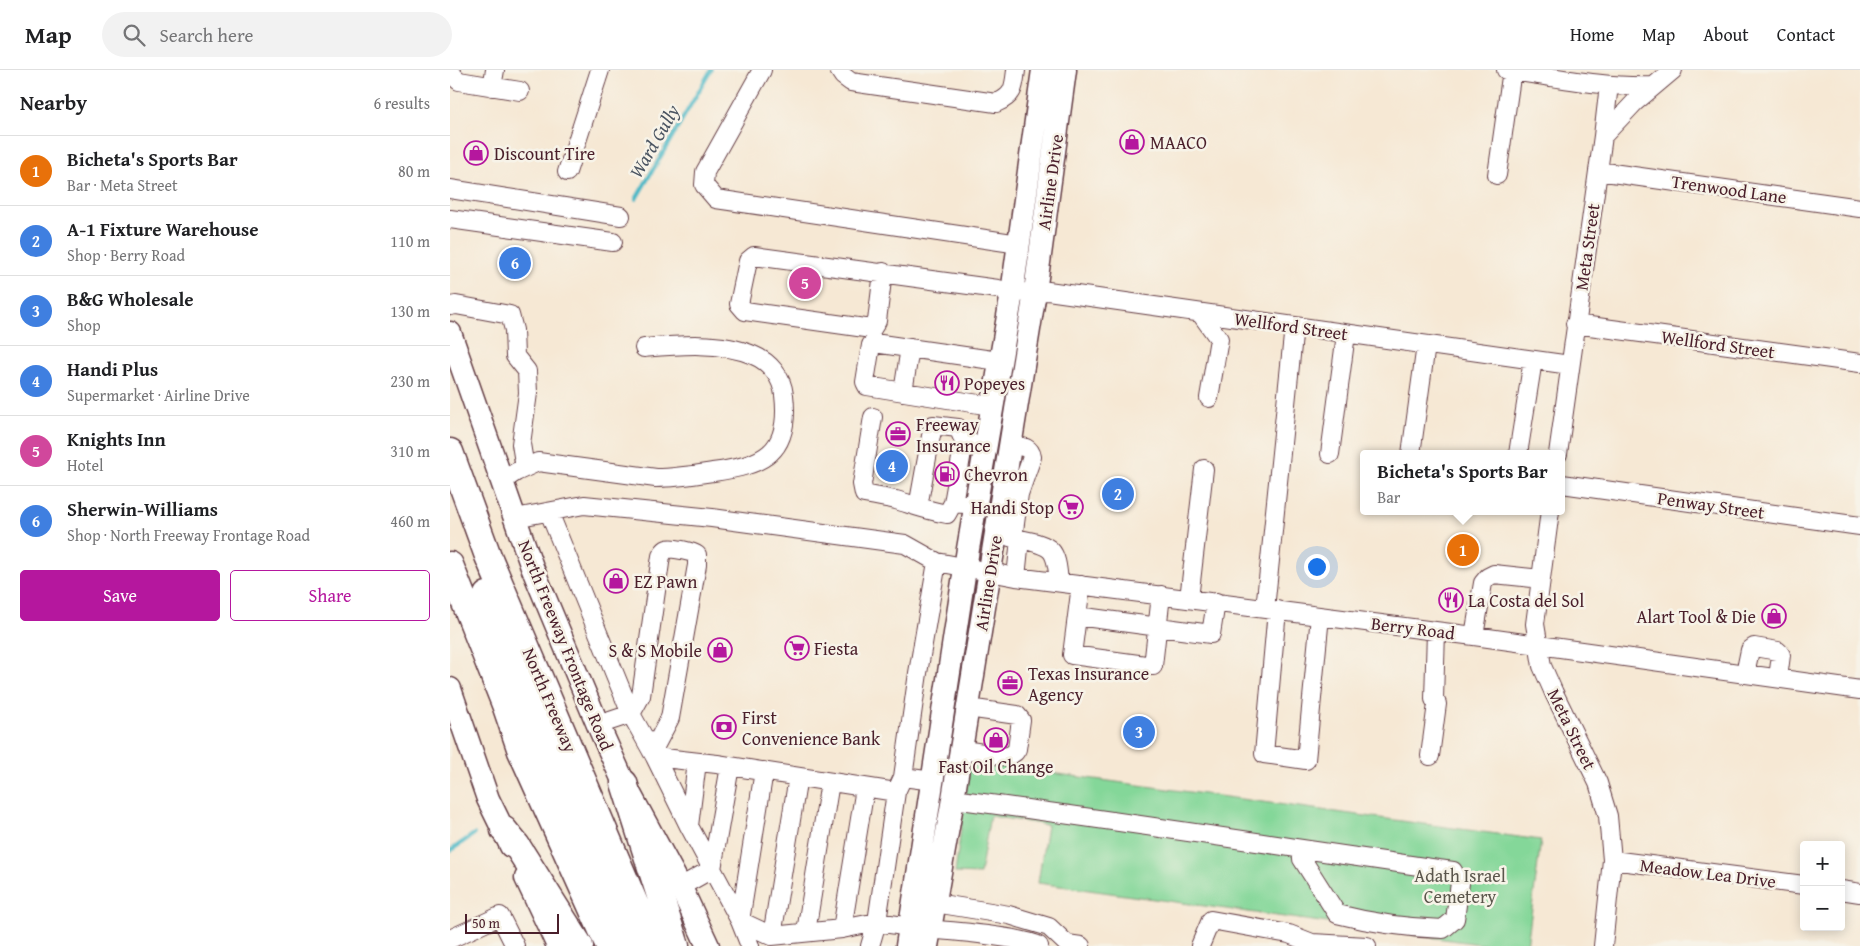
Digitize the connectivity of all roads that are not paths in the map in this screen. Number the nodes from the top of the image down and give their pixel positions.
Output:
1 (600, 70) edge
2 (762, 70) edge
3 (838, 70) edge
4 (1016, 70) edge
5 (1043, 70) edge
6 (1065, 70) edge
7 (1510, 70) edge
8 (1673, 70) edge
9 (450, 73) edge
10 (1568, 74) edge
11 (494, 78) edge
12 (1609, 85) junction
13 (1653, 86) junction
14 (520, 91) dead end
15 (1603, 136) junction
16 (1044, 146) junction
17 (1598, 171) junction
18 (567, 172) dead end
19 (1497, 175) dead end
20 (450, 189) edge
21 (1860, 208) edge
22 (621, 216) dead end
23 (450, 219) edge
24 (613, 242) dead end
25 (1018, 244) junction
26 (883, 272) junction
27 (1035, 292) junction
28 (1012, 293) junction
29 (450, 306) edge
30 (1201, 314) junction
31 (1576, 324) junction
32 (1294, 326) junction
33 (450, 333) edge
34 (1346, 334) junction
35 (1426, 345) junction
36 (644, 348) dead end
37 (910, 348) junction
38 (1533, 360) junction
39 (1000, 361) junction
40 (1860, 364) edge
41 (1570, 365) junction
42 (903, 392) junction
43 (1209, 398) dead end
44 (992, 406) junction
45 (873, 417) dead end
46 (975, 444) junction
47 (1412, 450) edge
48 (1519, 450) edge
49 (1559, 450) edge
50 (450, 452) edge
51 (1330, 454) dead end
52 (526, 468) junction
53 (1204, 468) dead end
54 (502, 481) junction
55 (1565, 484) edge
56 (450, 496) edge
57 (953, 503) junction
58 (975, 505) junction
59 (918, 507) junction
60 (549, 512) junction
61 (1549, 515) edge
62 (515, 518) junction
63 (1860, 526) edge
64 (1010, 537) junction
65 (937, 562) junction
66 (450, 565) edge
67 (966, 567) junction
68 (990, 572) junction
69 (1016, 577) junction
70 (1541, 579) junction
71 (1059, 582) junction
72 (1081, 585) junction
73 (1161, 595) junction
74 (1189, 599) junction
75 (1216, 602) junction
76 (1271, 609) junction
77 (1077, 616) junction
78 (1320, 616) junction
79 (1157, 627) junction
80 (1436, 631) junction
81 (1474, 636) junction
82 (1539, 644) junction
83 (1745, 674) junction
84 (1778, 678) junction
85 (450, 689) edge
86 (1860, 690) edge
87 (968, 708) junction
88 (631, 714) junction
89 (598, 725) junction
90 (938, 742) junction
91 (962, 746) junction
92 (654, 754) junction
93 (1430, 756) dead end
94 (697, 762) junction
95 (730, 766) junction
96 (764, 771) junction
97 (798, 777) junction
98 (933, 781) junction
99 (830, 782) junction
100 (624, 784) junction
101 (900, 785) junction
102 (865, 788) junction
103 (954, 799) junction
104 (688, 826) junction
105 (504, 830) junction
106 (1302, 849) junction
107 (1612, 860) junction
108 (712, 869) junction
109 (1800, 885) edge
110 (680, 887) junction
111 (1845, 891) edge
112 (1860, 893) edge
113 (935, 903) junction
114 (740, 921) junction
115 (877, 922) junction
116 (842, 929) junction
117 (806, 932) junction
118 (772, 936) junction
119 (919, 937) edge
120 (450, 939) edge
121 (1287, 940) edge
122 (1312, 945) edge
123 (515, 946) edge
124 (558, 946) edge
125 (580, 946) edge
126 (609, 946) edge
127 (630, 946) edge
128 (653, 946) edge
129 (676, 946) edge
130 (708, 946) edge
131 (750, 946) edge
132 (870, 946) edge
133 (1039, 946) edge
134 (1081, 946) edge
135 (1200, 946) edge
136 (1367, 946) edge
137 (1603, 946) edge

1 - 18 street
2 - 25 street
3 - 4 street
5 - 16 main road, Airline Drive
6 - 16 main road, Airline Drive
7 - 10 street
7 - 19 street
8 - 13 street
9 - 11 street
10 - 12 street
11 - 14 street
12 - 13 street
12 - 15 street, Meta Street
13 - 15 street
15 - 17 street, Meta Street
16 - 25 main road, Airline Drive
16 - 27 main road, Airline Drive
17 - 21 street, Trenwood Lane
17 - 31 street, Meta Street
20 - 22 street
23 - 24 street
25 - 28 main road, Airline Drive
26 - 26 street, Wellford Street
26 - 28 street, Wellford Street
27 - 28 street, Wellford Street
27 - 30 street, Wellford Street
27 - 64 main road, Airline Drive
28 - 39 main road, Airline Drive
29 - 52 street
30 - 32 street, Wellford Street
30 - 43 street
31 - 40 street, Wellford Street
31 - 41 street, Meta Street
32 - 34 street, Wellford Street
32 - 76 street
33 - 54 main road, North Freeway Frontage Road
34 - 35 street, Wellford Street
34 - 51 street
35 - 38 street, Wellford Street
35 - 47 street
36 - 52 street
37 - 39 street
37 - 42 street
37 - 42 street
38 - 41 street, Wellford Street
38 - 48 street
39 - 44 main road, Airline Drive
41 - 49 street, Meta Street
42 - 44 street
44 - 46 main road, Airline Drive
45 - 59 street
46 - 57 street
46 - 58 main road, Airline Drive
46 - 59 street
50 - 128 highway, North Freeway
52 - 54 street
53 - 74 street
54 - 62 main road, North Freeway Frontage Road
55 - 63 street, Penway Street
56 - 127 highway, North Freeway
57 - 58 street
57 - 59 street
58 - 67 main road, Airline Drive
60 - 62 street, Berry Road
60 - 65 street, Berry Road
60 - 88 street
61 - 70 street, Meta Street
62 - 89 main road, North Freeway Frontage Road
64 - 68 main road, Airline Drive
64 - 69 street
64 - 71 street
65 - 67 street, Berry Road
65 - 101 street
66 - 126 highway
67 - 68 street, Berry Road
67 - 90 main road, Airline Drive
68 - 69 street, Berry Road
68 - 87 main road, Airline Drive
69 - 71 street, Berry Road
70 - 81 street
70 - 82 street, Meta Street
71 - 72 street, Berry Road
72 - 73 street, Berry Road
72 - 77 street
73 - 74 street, Berry Road
73 - 79 street
74 - 75 street, Berry Road
75 - 76 street, Berry Road
75 - 79 street
76 - 78 street, Berry Road
76 - 78 street
77 - 79 street
77 - 79 street
78 - 80 street, Berry Road
80 - 81 street, Berry Road
80 - 93 street
81 - 82 street, Berry Road
82 - 83 street, Berry Road
82 - 107 street, Meta Street
83 - 84 street, Berry Road
83 - 84 street
84 - 86 street, Berry Road
85 - 105 main road
87 - 91 main road, Airline Drive
87 - 91 street
88 - 89 street
88 - 92 street
88 - 92 street
89 - 100 main road, North Freeway Frontage Road
90 - 91 main road
90 - 98 main road, Airline Drive
91 - 103 main road, Airline Drive
92 - 94 street
92 - 104 street
94 - 95 street
94 - 104 street
95 - 96 street
95 - 108 street
96 - 97 street
96 - 114 street
97 - 99 street
97 - 118 street
98 - 101 street
98 - 119 main road, Airline Drive
99 - 102 street
99 - 117 street
100 - 110 main road, North Freeway Frontage Road
100 - 129 highway
101 - 102 street
101 - 115 street
102 - 116 street
103 - 106 street
103 - 113 main road, Airline Drive
104 - 108 street
105 - 124 main road
105 - 125 highway
106 - 106 street
107 - 109 street, Meadow Lea Drive
107 - 137 street, Meta Street
108 - 110 street
108 - 114 street
110 - 130 main road, North Freeway Frontage Road
111 - 112 street
113 - 119 main road, Airline Drive
113 - 134 street
114 - 118 street
114 - 131 street
115 - 116 street
115 - 119 street
115 - 132 street
116 - 117 street
117 - 118 street
119 - 133 street
120 - 123 street
121 - 122 street
121 - 135 street
122 - 136 street

